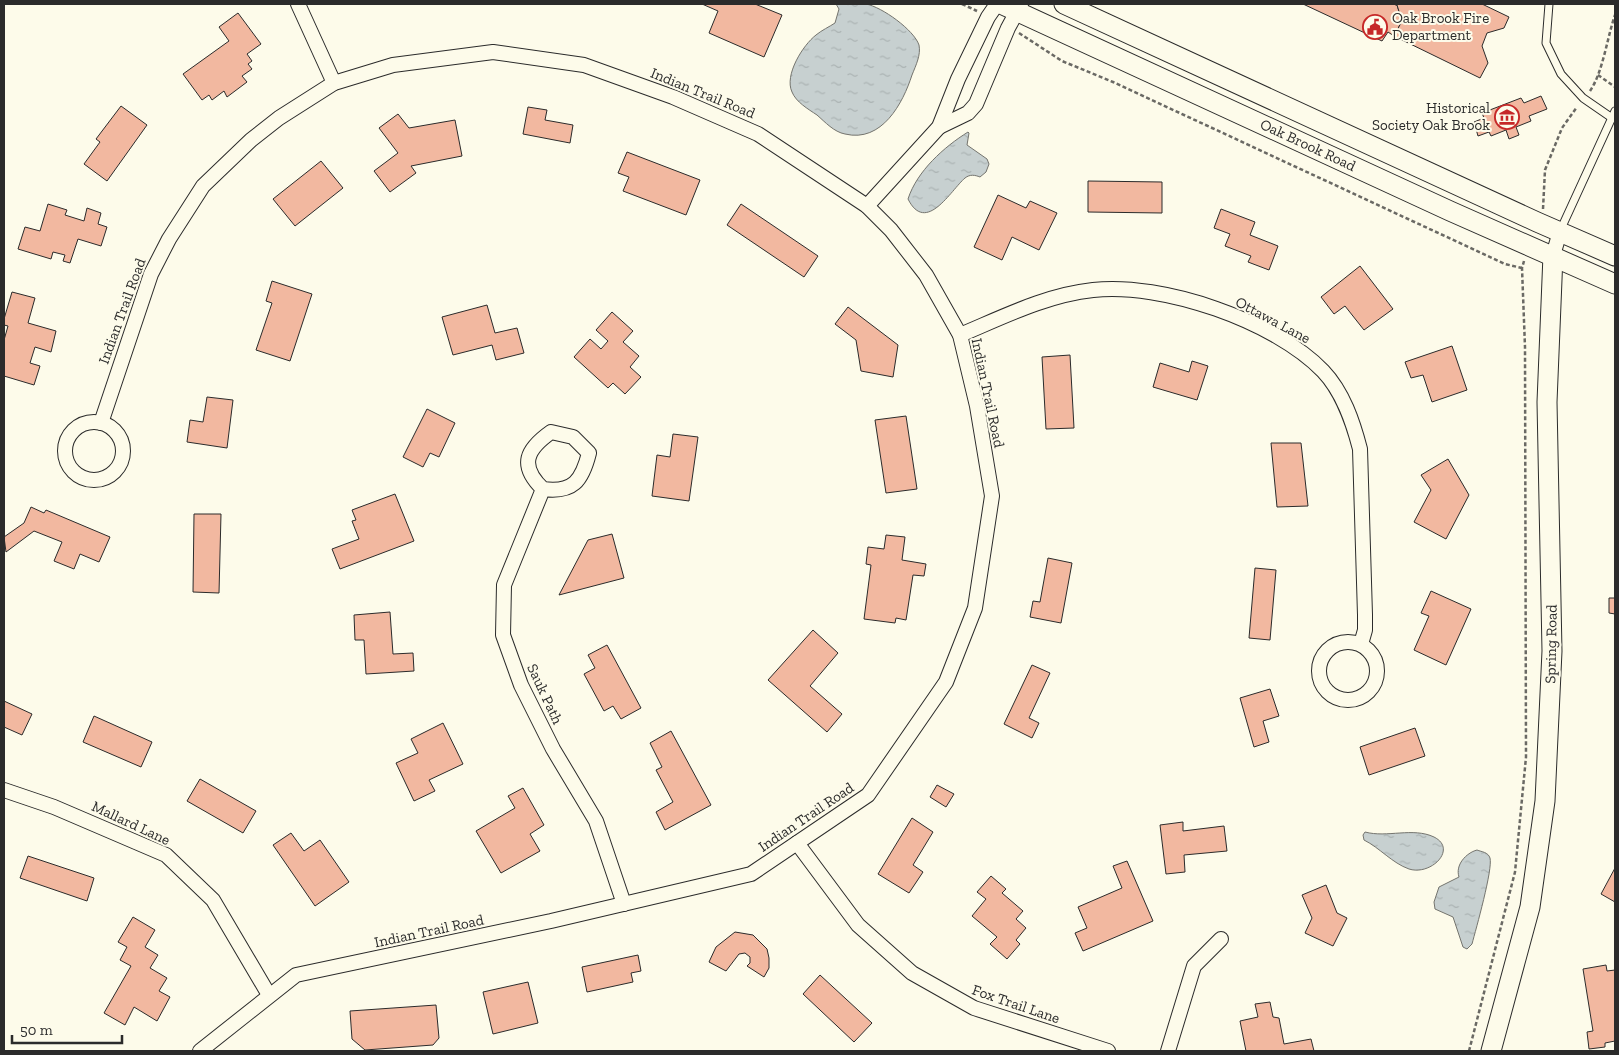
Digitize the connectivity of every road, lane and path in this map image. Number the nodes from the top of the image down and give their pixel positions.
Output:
1 (298, 4) edge
2 (962, 4) edge
3 (997, 4) edge
4 (1064, 4) edge
5 (1549, 4) edge
6 (1014, 6) edge
7 (973, 9) dead end
8 (1089, 11) edge
9 (1615, 15) edge
10 (1031, 40) dead end
11 (1598, 75) junction
12 (334, 83) junction
13 (1615, 87) edge
14 (1583, 98) junction
15 (1614, 114) edge
16 (939, 127) junction
17 (867, 206) junction
18 (1542, 211) dead end
19 (1560, 232) junction
20 (1553, 255) junction
21 (1615, 256) edge
22 (1615, 284) edge
23 (960, 335) junction
24 (102, 423) junction
25 (543, 489) junction
26 (1361, 644) junction
27 (4, 790) edge
28 (797, 843) junction
29 (624, 904) junction
30 (1220, 939) dead end
31 (269, 995) junction
32 (200, 1051) edge
33 (1108, 1051) edge
34 (1168, 1051) edge
35 (1469, 1051) edge
36 (1491, 1051) edge

1 - 12 street
2 - 7 path
3 - 16 street
4 - 8 main road, Oak Brook Road
5 - 14 lane
6 - 16 street
6 - 20 main road, Oak Brook Road
8 - 19 main road, Oak Brook Road
9 - 11 path
10 - 35 path
11 - 13 path
11 - 14 path
12 - 17 street, Indian Trail Road
12 - 24 street, Indian Trail Road
14 - 15 lane
14 - 18 path
15 - 19 lane
16 - 17 street
17 - 23 street, Indian Trail Road
19 - 20 street, Spring Road
19 - 21 main road, Oak Brook Road
20 - 22 main road, Oak Brook Road
20 - 36 main road, Spring Road
23 - 26 street, Ottawa Lane
23 - 28 street, Indian Trail Road
24 - 24 street
25 - 25 street
25 - 29 street, Sauk Path
26 - 26 street
27 - 31 street, Mallard Lane
28 - 29 street, Indian Trail Road
28 - 33 street, Fox Trail Lane
29 - 31 street, Indian Trail Road
30 - 34 street
31 - 32 street, Indian Trail Road

